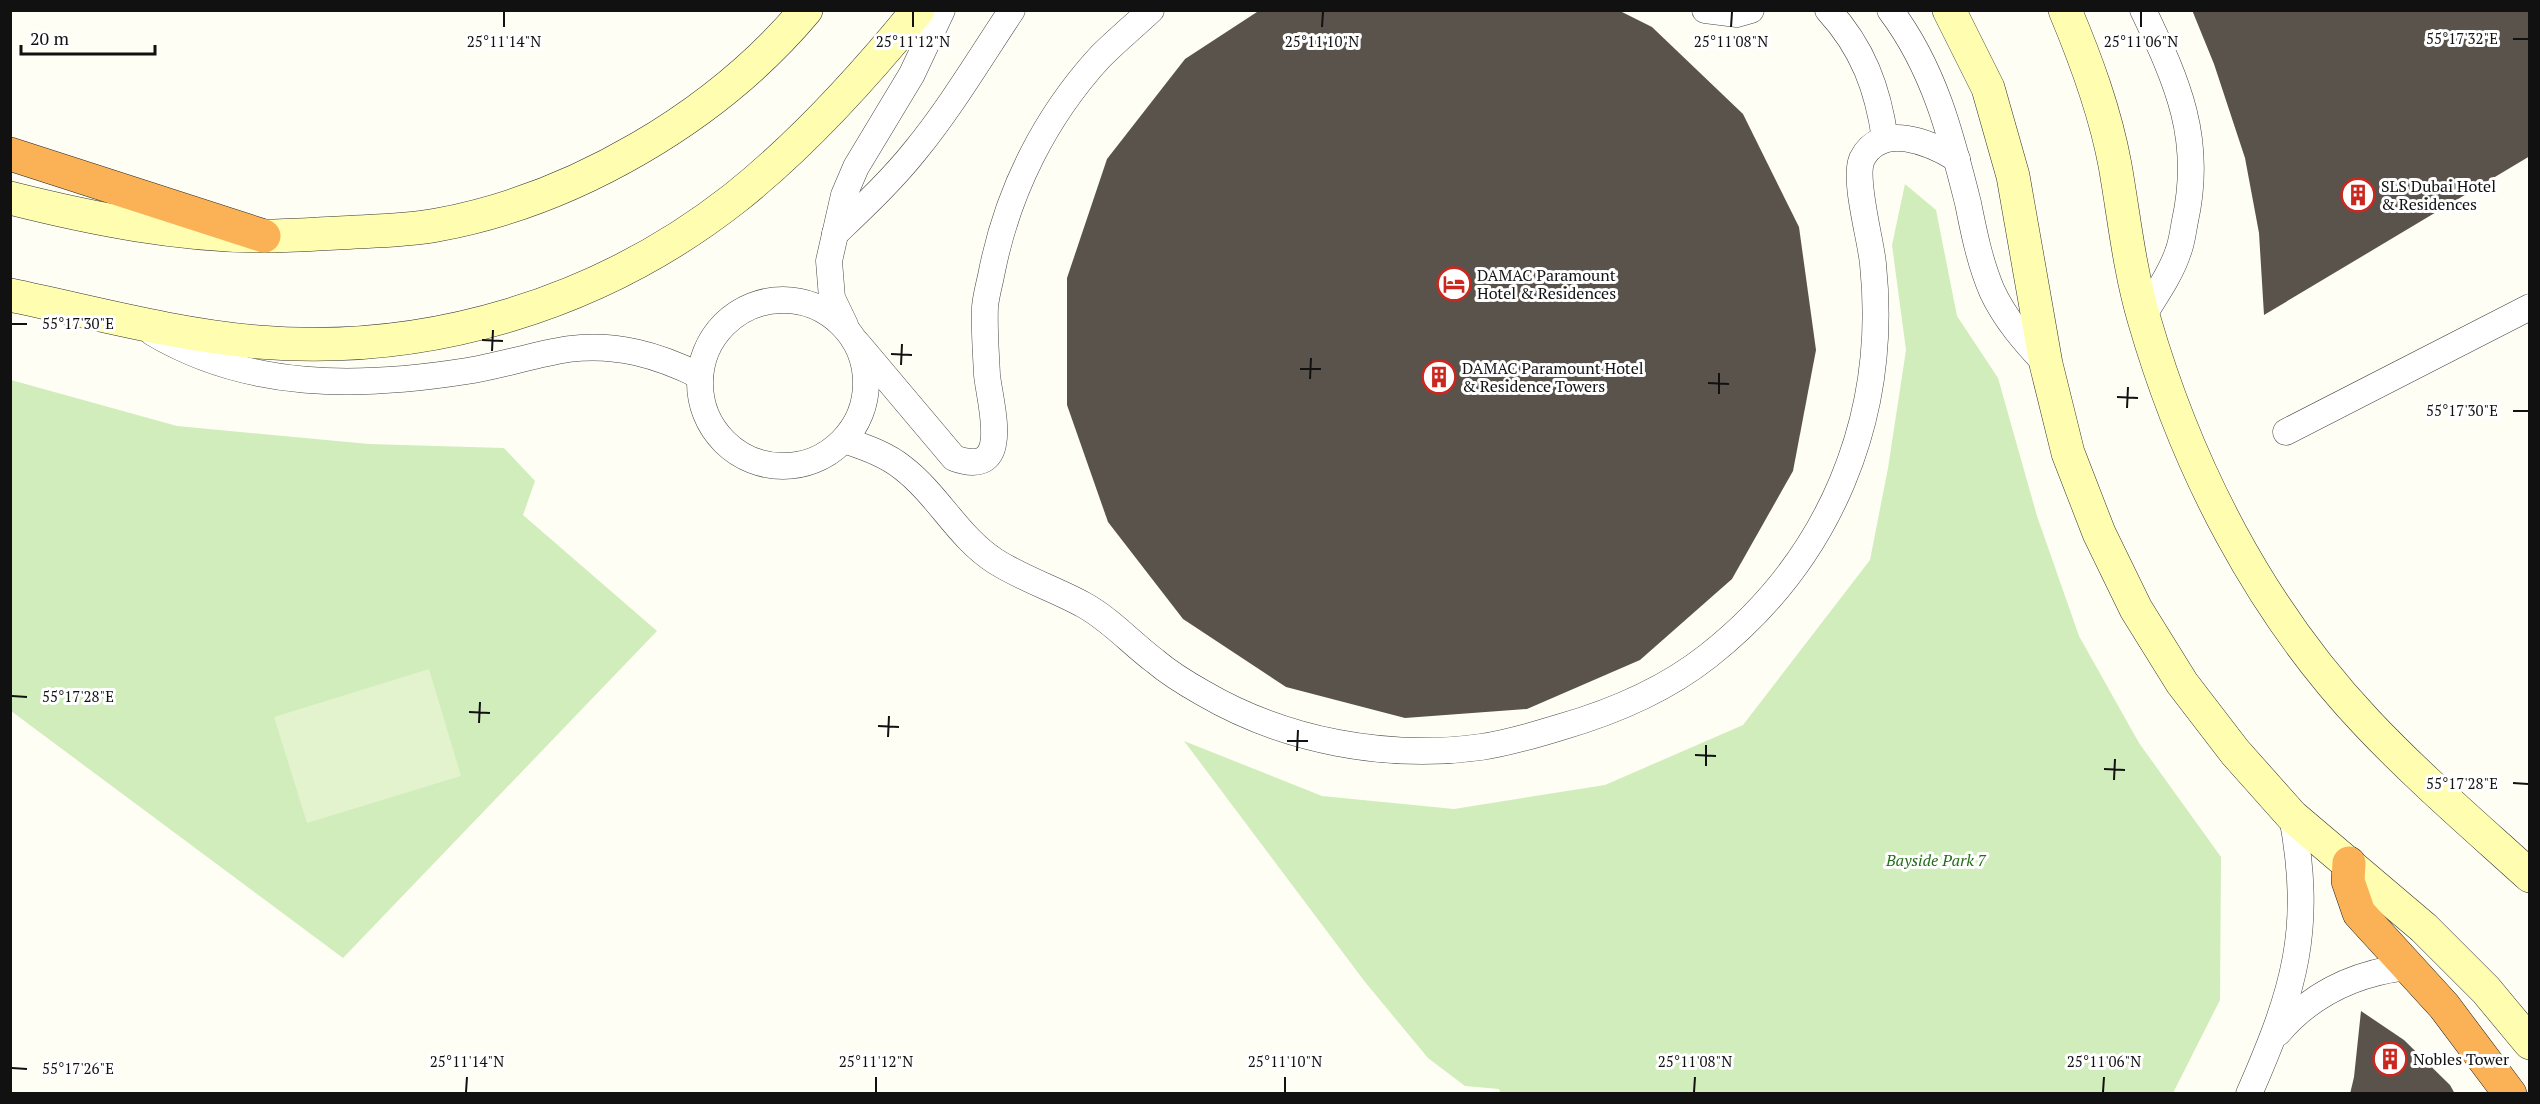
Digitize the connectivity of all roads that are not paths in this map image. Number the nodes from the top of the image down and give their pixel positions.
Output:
1 (806, 10) edge
2 (918, 10) edge
3 (942, 10) edge
4 (1012, 10) edge
5 (1150, 10) edge
6 (1705, 10) edge
7 (1751, 10) edge
8 (1828, 10) edge
9 (1890, 10) edge
10 (1949, 10) edge
11 (2065, 10) edge
12 (2144, 10) edge
13 (1885, 140) junction
14 (10, 154) edge
15 (1957, 159) junction
16 (10, 198) edge
17 (835, 234) junction
18 (264, 236) junction
19 (10, 294) edge
20 (2529, 307) edge
21 (2143, 316) junction
22 (132, 320) junction
23 (851, 336) junction
24 (2046, 364) junction
25 (700, 376) junction
26 (2286, 432) dead end
27 (844, 440) junction
28 (2292, 816) junction
29 (2349, 863) junction
30 (2529, 876) edge
31 (2407, 967) junction
32 (2272, 1040) junction
33 (2529, 1043) edge
34 (2249, 1094) edge
35 (2510, 1094) edge

1 - 18 street
2 - 22 street
3 - 17 lane
4 - 17 lane
5 - 23 lane
6 - 7 lane
8 - 13 lane
9 - 15 lane
10 - 24 street
11 - 21 street
12 - 21 lane
13 - 15 lane
13 - 27 lane
14 - 18 highway
15 - 24 lane
16 - 18 street
17 - 23 lane
19 - 22 street
20 - 26 lane
21 - 30 street
22 - 25 lane
23 - 25 lane
23 - 27 lane
24 - 28 street
25 - 27 lane
28 - 29 street
28 - 32 lane
29 - 31 highway
29 - 33 street
31 - 32 lane
31 - 35 highway
32 - 34 lane

